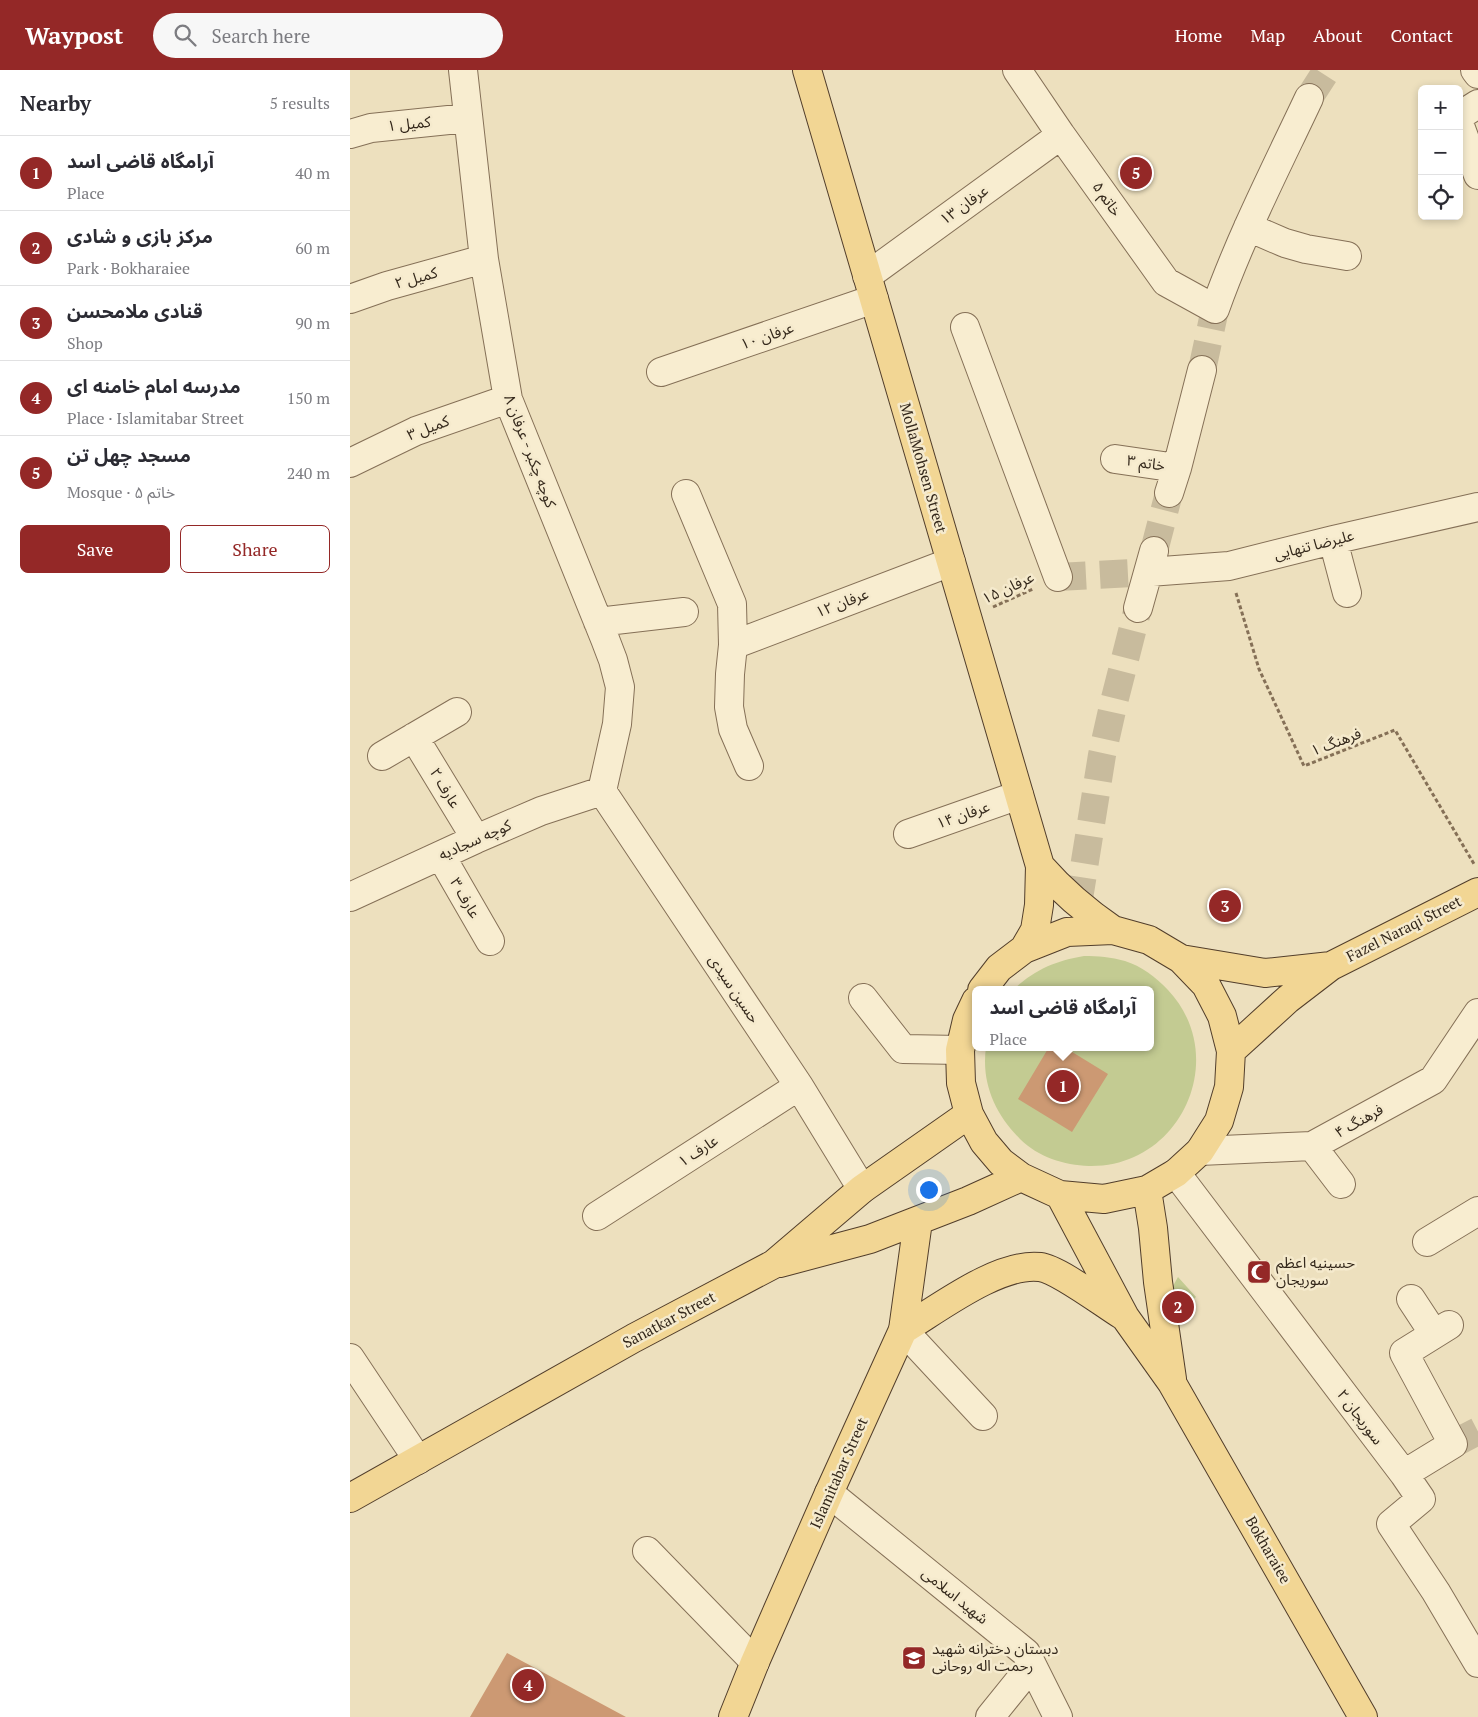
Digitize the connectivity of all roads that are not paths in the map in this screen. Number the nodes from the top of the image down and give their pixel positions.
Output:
1 (463, 70) edge
2 (806, 70) edge
3 (1017, 70) edge
4 (1475, 70) edge
5 (1478, 74) edge
6 (1309, 98) tunnel mouth
7 (1478, 104) edge
8 (1463, 113) edge
9 (468, 118) junction
10 (1462, 130) edge
11 (350, 134) edge
12 (1061, 135) junction
13 (1478, 175) edge
14 (1248, 227) junction
15 (1347, 256) dead end
16 (484, 259) junction
17 (870, 288) junction
18 (350, 299) edge
19 (965, 327) dead end
20 (1202, 370) tunnel mouth
21 (661, 372) dead end
22 (508, 399) junction
23 (1115, 459) dead end
24 (350, 463) edge
25 (686, 494) dead end
26 (1478, 507) edge
27 (1333, 540) junction
28 (951, 562) junction
29 (1058, 577) road end
30 (1347, 593) dead end
31 (1138, 608) tunnel mouth
32 (684, 612) dead end
33 (598, 622) junction
34 (733, 646) junction
35 (457, 712) dead end
36 (414, 737) junction
37 (382, 756) dead end
38 (749, 766) dead end
39 (602, 791) junction
40 (1019, 795) junction
41 (908, 834) dead end
42 (476, 839) junction
43 (441, 856) junction
44 (1040, 866) junction
45 (1477, 879) edge
46 (350, 897) edge
47 (1113, 930) junction
48 (490, 941) dead end
49 (1024, 949) junction
50 (1181, 959) junction
51 (1330, 966) junction
52 (985, 986) edge
53 (863, 998) dead end
54 (972, 1009) edge
55 (1478, 1013) edge
56 (960, 1050) junction
57 (1230, 1051) junction
58 (799, 1086) junction
59 (969, 1114) junction
60 (1312, 1146) junction
61 (1200, 1151) junction
62 (1176, 1173) junction
63 (1020, 1177) junction
64 (1341, 1184) dead end
65 (862, 1189) junction
66 (1147, 1190) junction
67 (1060, 1195) junction
68 (1478, 1211) edge
69 (597, 1216) dead end
70 (918, 1221) junction
71 (1427, 1242) dead end
72 (774, 1264) junction
73 (1411, 1299) dead end
74 (1124, 1317) junction
75 (903, 1330) junction
76 (350, 1358) edge
77 (1172, 1383) junction
78 (983, 1416) dead end
79 (418, 1460) junction
80 (1404, 1474) junction
81 (829, 1493) junction
82 (350, 1498) edge
83 (647, 1551) dead end
84 (755, 1662) junction
85 (1478, 1663) edge
86 (1032, 1665) junction
87 (733, 1717) edge
88 (990, 1717) edge
89 (1058, 1717) edge
90 (1363, 1717) edge

1 - 9 street, کوچه چکبر - عرفان ۸
2 - 17 main road, MollaMohsen Street
3 - 12 street, خاتم ۵
4 - 5 street
6 - 14 street
7 - 8 street
9 - 11 street, کمیل ۱
9 - 16 street, کوچه چکبر - عرفان ۸
10 - 13 street
12 - 14 street, خاتم ۵
12 - 17 street, عرفان ۱۳
14 - 15 street
16 - 18 street, کمیل ۲
16 - 22 street, کوچه چکبر - عرفان ۸
17 - 21 street, عرفان ۱۰
17 - 28 main road, MollaMohsen Street
19 - 29 street
20 - 23 street, خاتم ۳
22 - 24 street, کمیل ۳
22 - 33 street, کوچه چکبر - عرفان ۸
25 - 34 street
26 - 27 street, علیرضا تنهایی
27 - 30 street
27 - 31 street, علیرضا تنهایی
28 - 34 street, عرفان ۱۲
28 - 40 main road, MollaMohsen Street
32 - 33 street
33 - 39 street, کوچه چکبر - عرفان ۸
34 - 38 street
35 - 36 street
36 - 37 street
36 - 42 street, عارف ۲
39 - 42 street, کوچه سجادیه
39 - 58 street, حسین سیدی
40 - 41 street, عرفان ۱۴
40 - 44 main road, MollaMohsen Street
42 - 43 street, کوچه سجادیه
43 - 46 street, کوچه سجادیه
43 - 48 street, عارف ۳
44 - 47 main road
44 - 49 main road
45 - 51 main road, Fazel Naraqi Street
47 - 49 main road
47 - 50 main road
49 - 52 main road
50 - 51 main road
50 - 57 main road
51 - 57 main road
53 - 56 street
54 - 56 main road
55 - 60 street, فرهنگ ۴
56 - 59 main road
57 - 61 main road
58 - 65 street, حسین سیدی
58 - 69 street, عارف ۱
59 - 63 main road
59 - 65 main road, Sanatkar Street
60 - 61 street, فرهنگ ۴
60 - 64 street
61 - 62 main road
62 - 66 main road
62 - 80 street, سوریجان ۲
63 - 67 main road
63 - 70 main road
65 - 72 main road, Sanatkar Street
66 - 67 main road
66 - 77 main road, Bokharaiee
67 - 74 main road, Bokharaiee
68 - 71 street
70 - 72 main road
70 - 75 main road, Islamitabar Street
72 - 79 main road, Sanatkar Street
73 - 80 street
74 - 75 main road
74 - 77 main road, Bokharaiee
75 - 78 street
75 - 81 main road, Islamitabar Street
76 - 79 street
77 - 90 main road, Bokharaiee
79 - 82 main road, Sanatkar Street
80 - 85 street, سوریجان ۲
81 - 84 main road, Islamitabar Street
81 - 86 street, شهید اسلامی
83 - 84 street
84 - 87 main road, Islamitabar Street
86 - 88 street
86 - 89 street, شهید اسلامی

